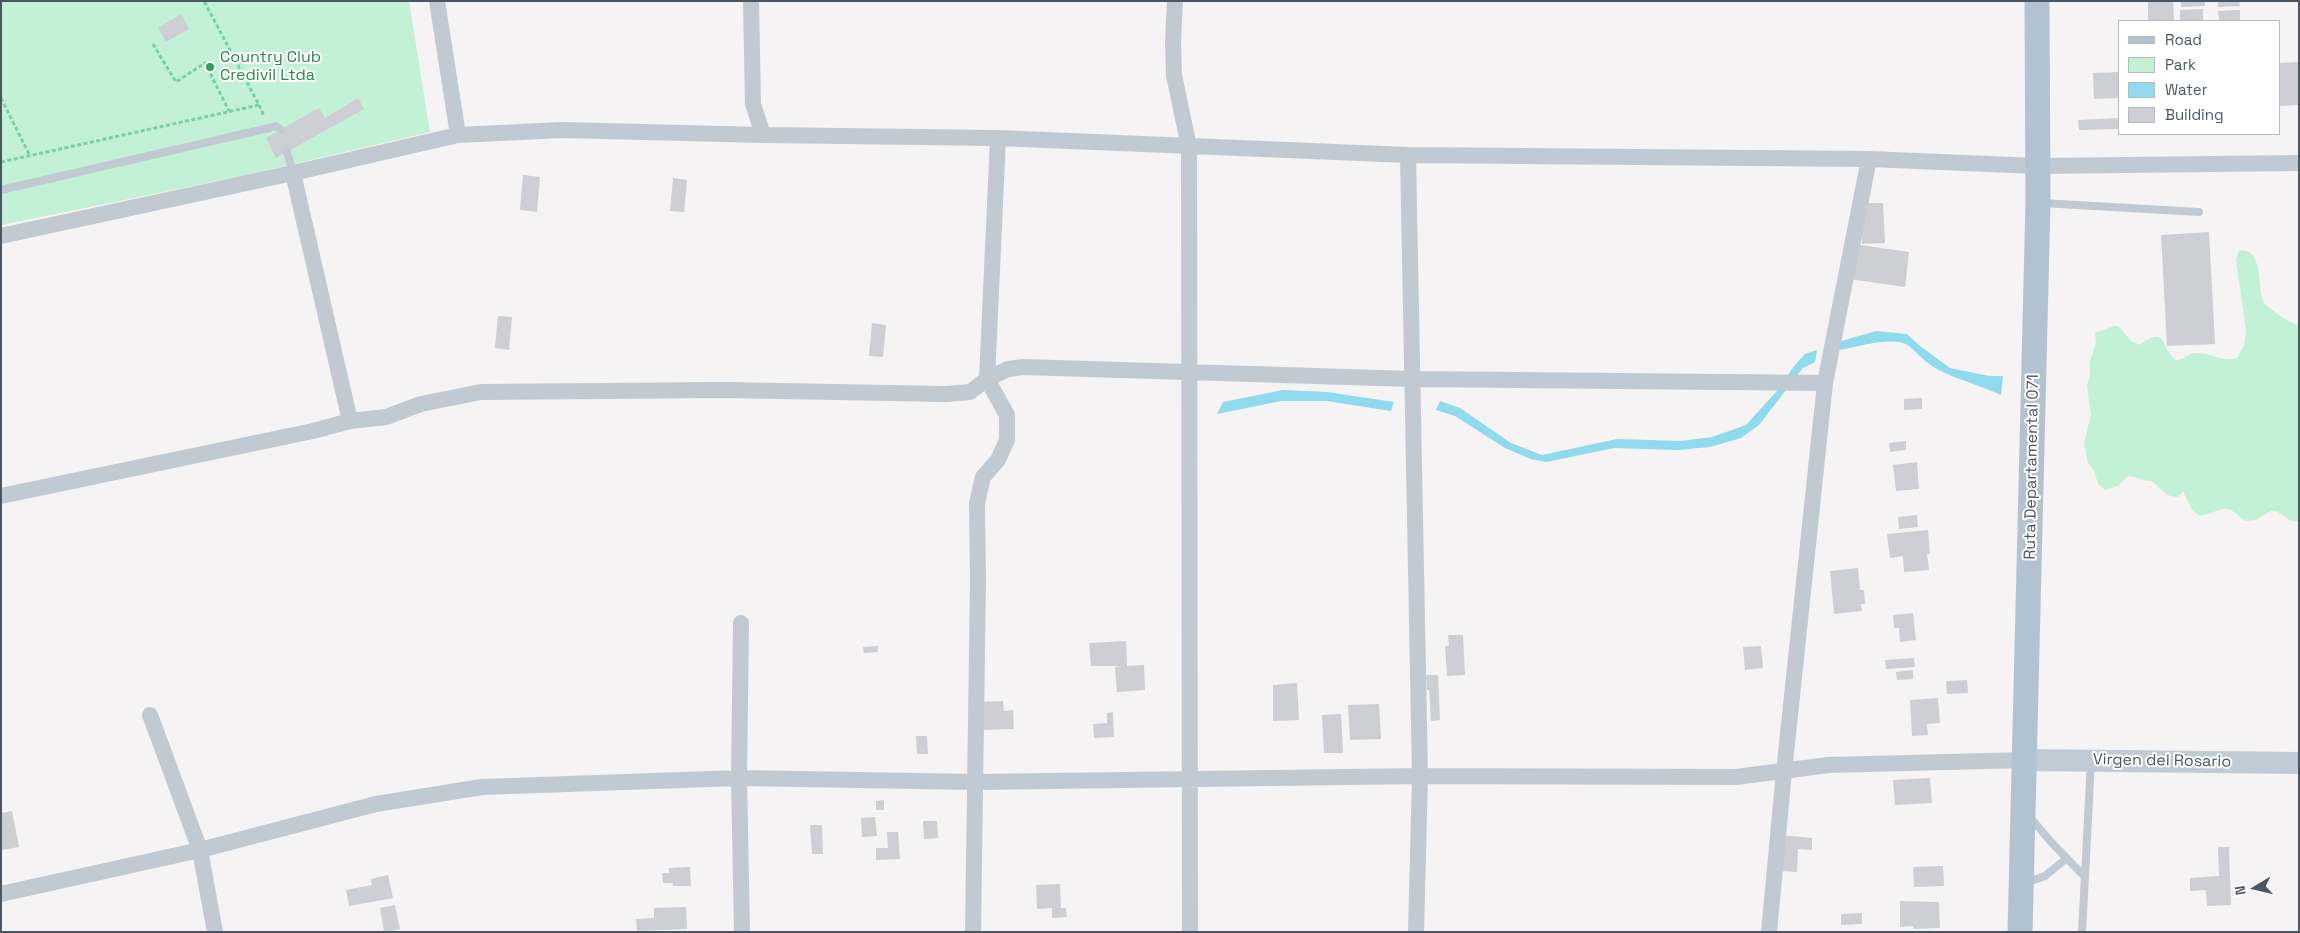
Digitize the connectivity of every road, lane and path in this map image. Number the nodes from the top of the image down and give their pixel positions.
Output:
1 (204, 1) edge
2 (437, 1) edge
3 (751, 1) edge
4 (1175, 1) edge
5 (2038, 1) edge
6 (153, 44) dead end
7 (1, 98) edge
8 (229, 111) junction
9 (281, 130) dead end
10 (458, 135) junction
11 (763, 135) junction
12 (998, 138) junction
13 (1189, 147) junction
14 (287, 152) dead end
15 (1408, 155) junction
16 (30, 156) junction
17 (1870, 159) junction
18 (1, 162) edge
19 (2299, 163) edge
20 (2038, 166) junction
21 (293, 174) junction
22 (1, 190) edge
23 (2038, 202) junction
24 (2199, 212) dead end
25 (1, 236) edge
26 (1189, 371) junction
27 (987, 379) junction
28 (1413, 379) junction
29 (1825, 383) junction
30 (350, 421) junction
31 (1, 496) edge
32 (741, 623) dead end
33 (150, 715) dead end
34 (2025, 760) junction
35 (2091, 760) junction
36 (2299, 763) edge
37 (1784, 772) junction
38 (1420, 776) junction
39 (738, 778) junction
40 (1190, 780) junction
41 (976, 782) junction
42 (2024, 810) junction
43 (200, 850) junction
44 (2067, 858) junction
45 (2085, 877) junction
46 (2021, 885) junction
47 (1, 894) edge
48 (215, 932) edge
49 (742, 932) edge
50 (973, 932) edge
51 (1190, 932) edge
52 (1416, 932) edge
53 (1769, 932) edge
54 (2020, 932) edge
55 (2082, 932) edge

1 - 8 path
2 - 10 street
3 - 11 street
4 - 13 street
5 - 20 main road, Ruta Departamental 071
6 - 8 path
7 - 16 path
8 - 16 path
9 - 22 lane
10 - 11 street
10 - 21 street
11 - 12 street
12 - 13 street
12 - 27 street
13 - 15 street
13 - 26 street
14 - 21 lane
15 - 17 street
15 - 28 street
16 - 18 path
17 - 20 street
17 - 29 street
19 - 20 street
20 - 23 main road, Ruta Departamental 071
21 - 25 street
21 - 30 street
23 - 24 lane
23 - 34 main road, Ruta Departamental 071
26 - 27 street
26 - 28 street
26 - 40 street
27 - 30 street
27 - 41 street
28 - 29 street
28 - 38 street
29 - 37 street
30 - 31 street
32 - 39 street
33 - 43 street
34 - 35 street, Virgen del Rosario
34 - 37 street
34 - 42 main road, Ruta Departamental 071
35 - 36 street, Virgen del Rosario
35 - 45 lane
37 - 38 street
37 - 53 street
38 - 40 street
38 - 52 street
39 - 41 street
39 - 43 street
39 - 49 street
40 - 41 street
40 - 51 street
41 - 50 street
42 - 44 lane
42 - 46 main road, Ruta Departamental 071
43 - 47 street
43 - 48 street
44 - 45 lane
44 - 46 lane
45 - 55 lane
46 - 54 main road, Ruta Departamental 071

